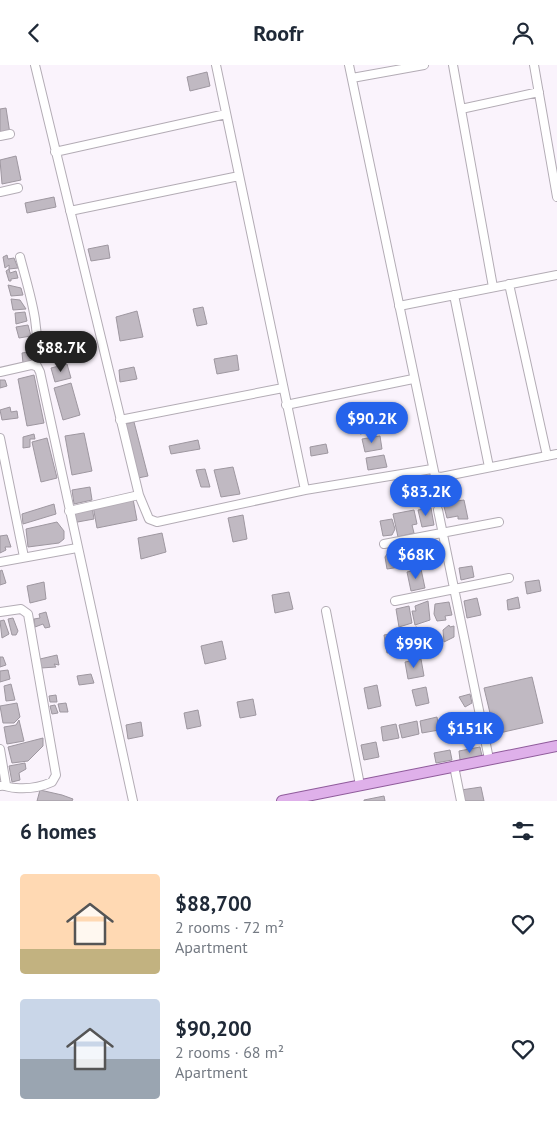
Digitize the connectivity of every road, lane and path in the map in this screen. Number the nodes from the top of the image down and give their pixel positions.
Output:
1 (34, 65) edge
2 (216, 65) edge
3 (349, 65) edge
4 (424, 65) edge
5 (453, 65) edge
6 (534, 65) edge
7 (382, 69) edge
8 (352, 78) junction
9 (539, 92) junction
10 (461, 109) junction
11 (226, 114) junction
12 (10, 134) dead end
13 (0, 136) edge
14 (55, 152) junction
15 (239, 175) junction
16 (18, 188) dead end
17 (0, 192) edge
18 (557, 197) edge
19 (70, 211) junction
20 (20, 257) dead end
21 (557, 275) edge
22 (509, 284) junction
23 (493, 287) junction
24 (454, 295) junction
25 (399, 306) junction
26 (35, 366) junction
27 (0, 372) edge
28 (413, 379) junction
29 (283, 388) junction
30 (286, 405) junction
31 (120, 420) junction
32 (0, 438) edge
33 (557, 454) edge
34 (547, 456) junction
35 (489, 467) junction
36 (432, 469) junction
37 (305, 490) junction
38 (139, 495) junction
39 (438, 510) dead end
40 (69, 511) junction
41 (499, 522) dead end
42 (442, 533) junction
43 (384, 544) dead end
44 (77, 548) junction
45 (24, 557) junction
46 (0, 562) edge
47 (509, 578) dead end
48 (454, 589) junction
49 (395, 601) dead end
50 (326, 611) dead end
51 (0, 613) edge
52 (557, 746) edge
53 (0, 749) edge
54 (489, 759) junction
55 (454, 766) junction
56 (360, 785) junction
57 (3, 786) edge
58 (133, 801) edge
59 (282, 801) edge
60 (461, 801) edge

1 - 14 street
2 - 11 street
3 - 8 street
4 - 7 street
5 - 10 street
6 - 9 street
7 - 8 street
8 - 25 street
9 - 10 street
9 - 18 street
10 - 23 street
11 - 14 street
11 - 15 street
12 - 13 street
14 - 19 street
15 - 19 street
15 - 29 street
16 - 17 street
19 - 31 street
20 - 26 street
21 - 22 street
22 - 23 street
22 - 34 street
23 - 24 street
24 - 25 street
24 - 35 street
25 - 28 street
26 - 27 street
26 - 40 street
28 - 30 street
28 - 36 street
29 - 30 street
29 - 31 street
30 - 37 street
31 - 38 street
32 - 45 street
33 - 34 street
34 - 35 street
35 - 36 street
36 - 37 street
37 - 38 street
38 - 40 street
39 - 42 street
40 - 44 street
41 - 42 street
42 - 43 street
42 - 48 street
44 - 45 street
44 - 58 street
45 - 46 street
47 - 48 street
48 - 49 street
48 - 54 street
50 - 56 street
51 - 57 street
52 - 54 main road
53 - 57 street
54 - 55 main road
55 - 56 main road
55 - 60 street
56 - 59 main road

